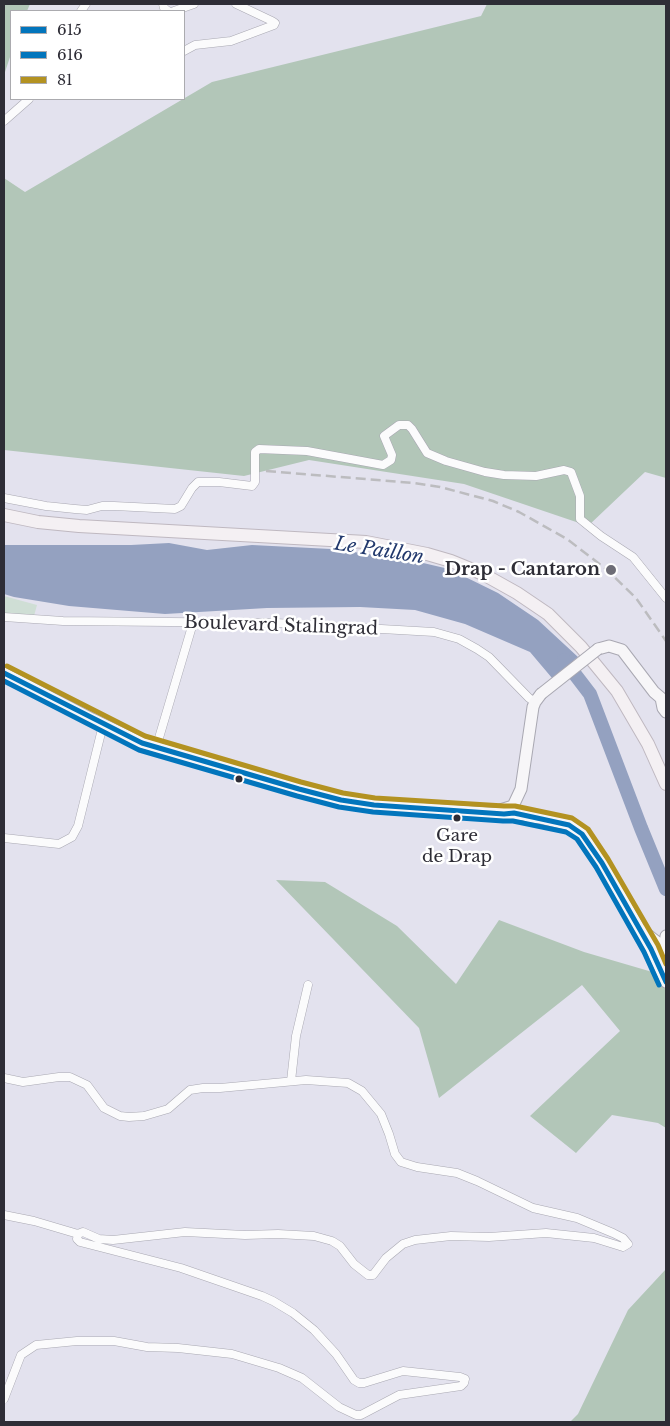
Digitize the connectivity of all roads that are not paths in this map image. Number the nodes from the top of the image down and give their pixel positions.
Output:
1 (194, 4) edge
2 (236, 4) edge
3 (177, 10) edge
4 (185, 50) edge
5 (29, 100) edge
6 (4, 121) edge
7 (4, 498) edge
8 (4, 510) edge
9 (4, 515) edge
10 (506, 582) junction
11 (666, 598) edge
12 (4, 617) edge
13 (193, 623) junction
14 (4, 673) edge
15 (538, 698) junction
16 (664, 699) edge
17 (666, 712) edge
18 (103, 725) junction
19 (156, 748) junction
20 (666, 770) edge
21 (666, 784) edge
22 (518, 808) junction
23 (4, 838) edge
24 (660, 940) edge
25 (666, 957) edge
26 (666, 965) edge
27 (666, 982) edge
28 (308, 985) dead end
29 (4, 1078) edge
30 (291, 1081) junction
31 (4, 1215) edge
32 (78, 1234) junction
33 (4, 1399) edge

1 - 3 street
2 - 4 street
5 - 6 street
7 - 11 street
8 - 10 main road
9 - 10 main road
10 - 20 main road
10 - 21 main road
12 - 13 street, Boulevard Stalingrad
13 - 15 street, Boulevard Stalingrad
13 - 19 street
14 - 18 street
15 - 16 street, bridge
15 - 22 street
16 - 17 street
18 - 19 street
18 - 23 street
19 - 22 street
22 - 24 street
24 - 25 street
24 - 26 street
24 - 27 street
28 - 30 street
29 - 30 street
30 - 32 street
31 - 32 street
32 - 33 street

